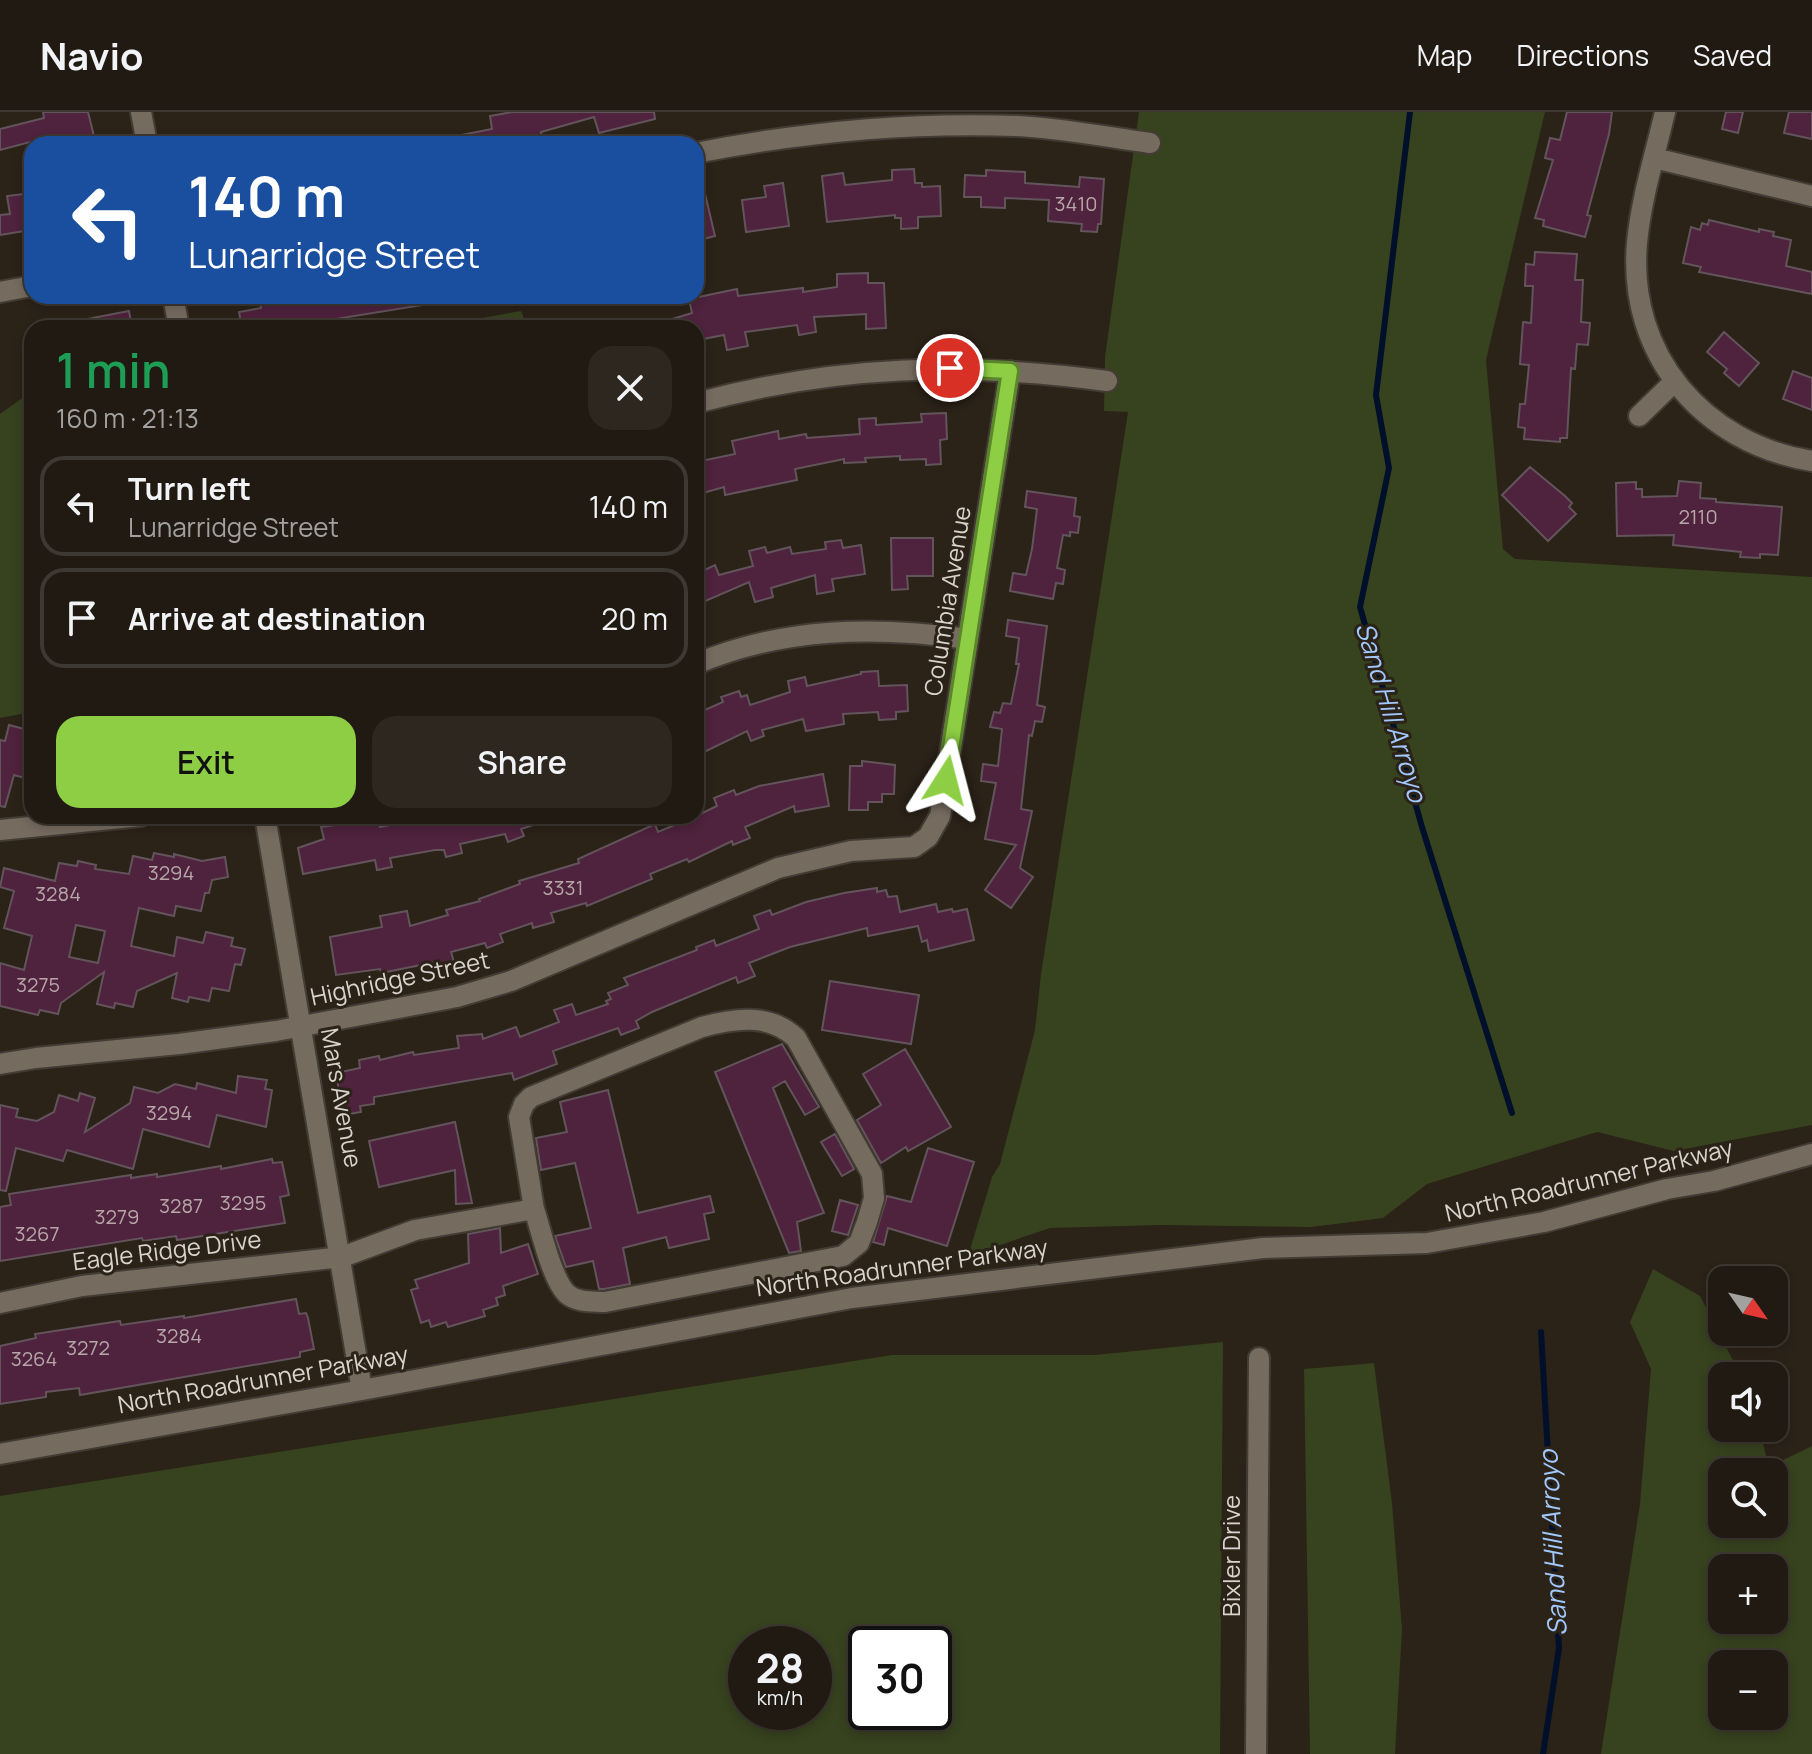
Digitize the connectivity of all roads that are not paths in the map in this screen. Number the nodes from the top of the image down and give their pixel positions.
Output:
1 (141, 112) edge
2 (1665, 112) edge
3 (1018, 119) edge
4 (146, 136) edge
5 (1150, 143) dead end
6 (704, 152) edge
7 (1654, 158) junction
8 (1812, 196) edge
9 (24, 288) edge
10 (0, 292) edge
11 (1010, 371) junction
12 (1107, 381) dead end
13 (1675, 381) junction
14 (704, 401) edge
15 (1639, 416) dead end
16 (1812, 461) edge
17 (968, 639) junction
18 (704, 661) edge
19 (60, 824) edge
20 (266, 824) edge
21 (0, 830) edge
22 (933, 842) joint
23 (302, 1026) junction
24 (0, 1064) edge
25 (1812, 1154) edge
26 (534, 1209) junction
27 (342, 1257) junction
28 (0, 1303) edge
29 (1259, 1358) dead end
30 (362, 1390) junction
31 (0, 1454) edge
32 (1256, 1754) edge

1 - 4 street
2 - 7 street
3 - 5 street
3 - 6 street
7 - 8 street
7 - 13 street
9 - 10 street
11 - 12 street
11 - 14 street
11 - 17 street, Columbia Avenue
13 - 15 street
13 - 16 street
17 - 18 street
17 - 22 street, Columbia Avenue
19 - 21 street
20 - 23 street, Mars Avenue
22 - 23 street, Highridge Street
23 - 24 street, Highridge Street
23 - 27 street, Mars Avenue
25 - 30 street, North Roadrunner Parkway
26 - 26 street
26 - 27 street, Eagle Ridge Drive
27 - 28 street, Eagle Ridge Drive
27 - 30 street, Mars Avenue
29 - 32 street, Bixler Drive
30 - 31 street, North Roadrunner Parkway

